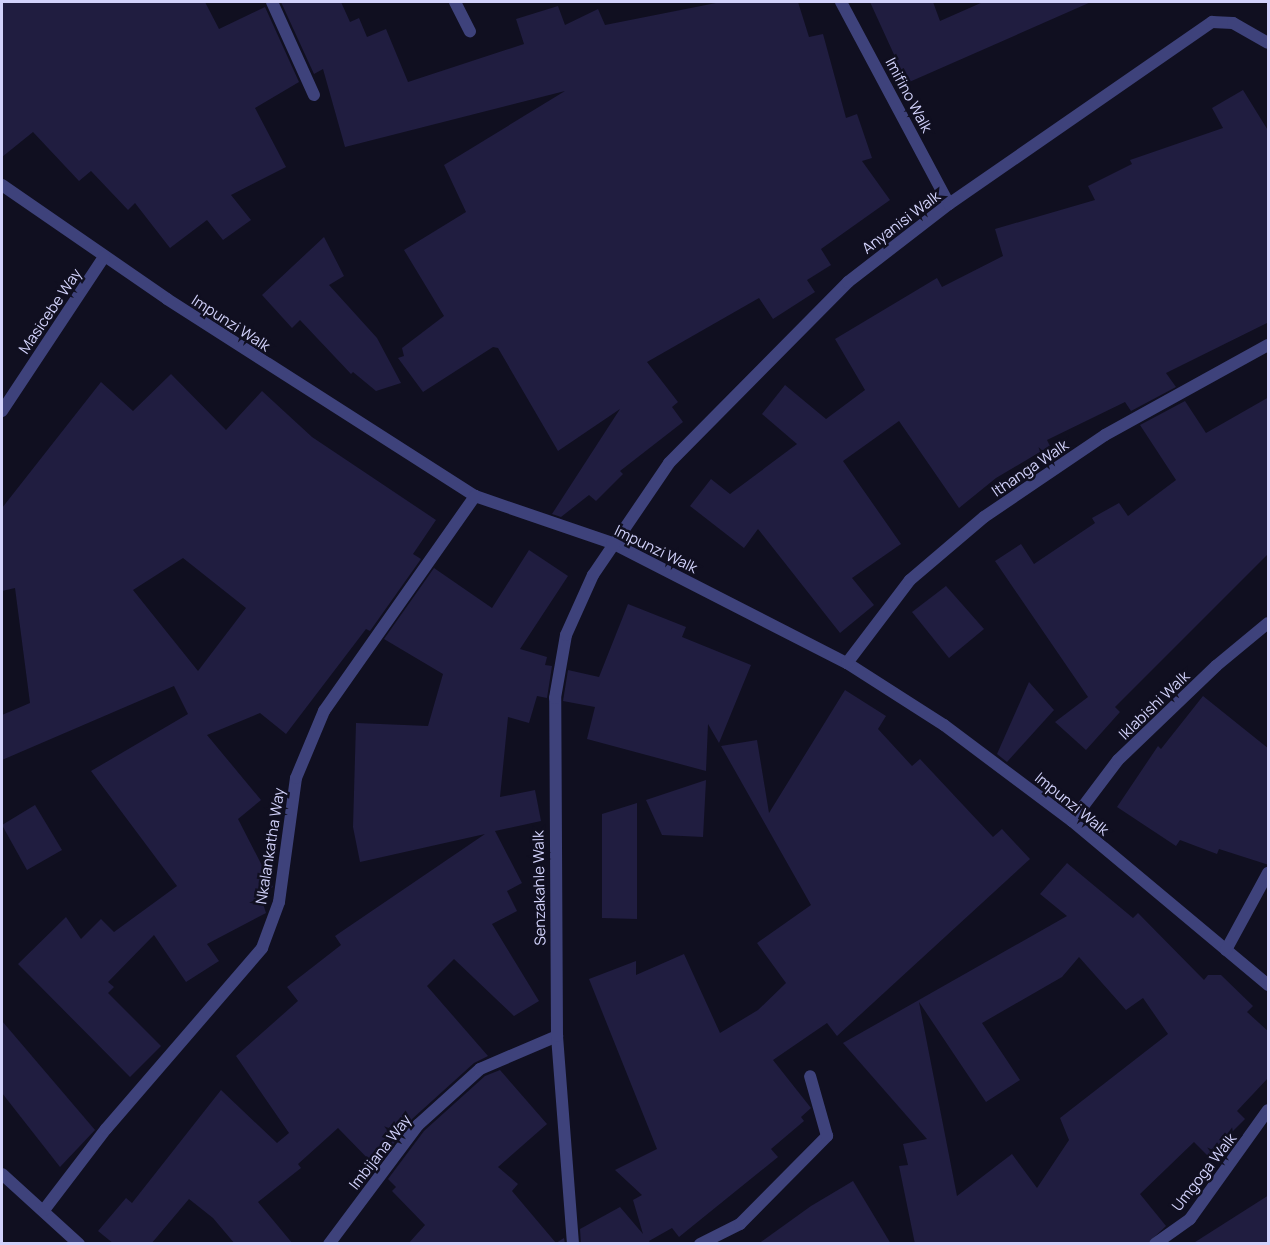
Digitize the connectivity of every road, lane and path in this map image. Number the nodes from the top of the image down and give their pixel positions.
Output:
1 (272, 2) edge
2 (454, 2) edge
3 (841, 2) edge
4 (470, 31) dead end
5 (1269, 43) edge
6 (314, 95) dead end
7 (2, 185) edge
8 (949, 204) junction
9 (104, 257) junction
10 (1269, 345) edge
11 (2, 411) edge
12 (475, 496) junction
13 (612, 543) junction
14 (1269, 623) edge
15 (846, 663) junction
16 (1072, 821) junction
17 (1269, 873) edge
18 (1226, 950) junction
19 (1269, 985) edge
20 (557, 1036) junction
21 (810, 1076) dead end
22 (1269, 1110) edge
23 (2, 1174) edge
24 (44, 1210) junction
25 (79, 1244) edge
26 (329, 1244) edge
27 (573, 1244) edge
28 (700, 1244) edge
29 (1155, 1244) edge

1 - 6 street
2 - 4 street
3 - 8 street, Imifino Walk
5 - 8 street, Anyanisi Walk
7 - 9 street, Impunzi Walk
8 - 13 street, Anyanisi Walk
9 - 11 street, Masicebe Way
9 - 12 street, Impunzi Walk
10 - 15 street, Ithanga Walk
12 - 13 street, Impunzi Walk
12 - 24 street, Nkalankatha Way
13 - 15 street, Impunzi Walk
13 - 20 street, Senzakahle Walk
14 - 16 street, Iklabishi Walk
15 - 16 street, Impunzi Walk
16 - 18 street, Impunzi Walk
17 - 18 street
18 - 19 street, Impunzi Walk
20 - 26 street, Imbijana Way
20 - 27 street, Senzakahle Walk
21 - 28 street
22 - 29 street, Umgoga Walk
23 - 24 street
24 - 25 street

